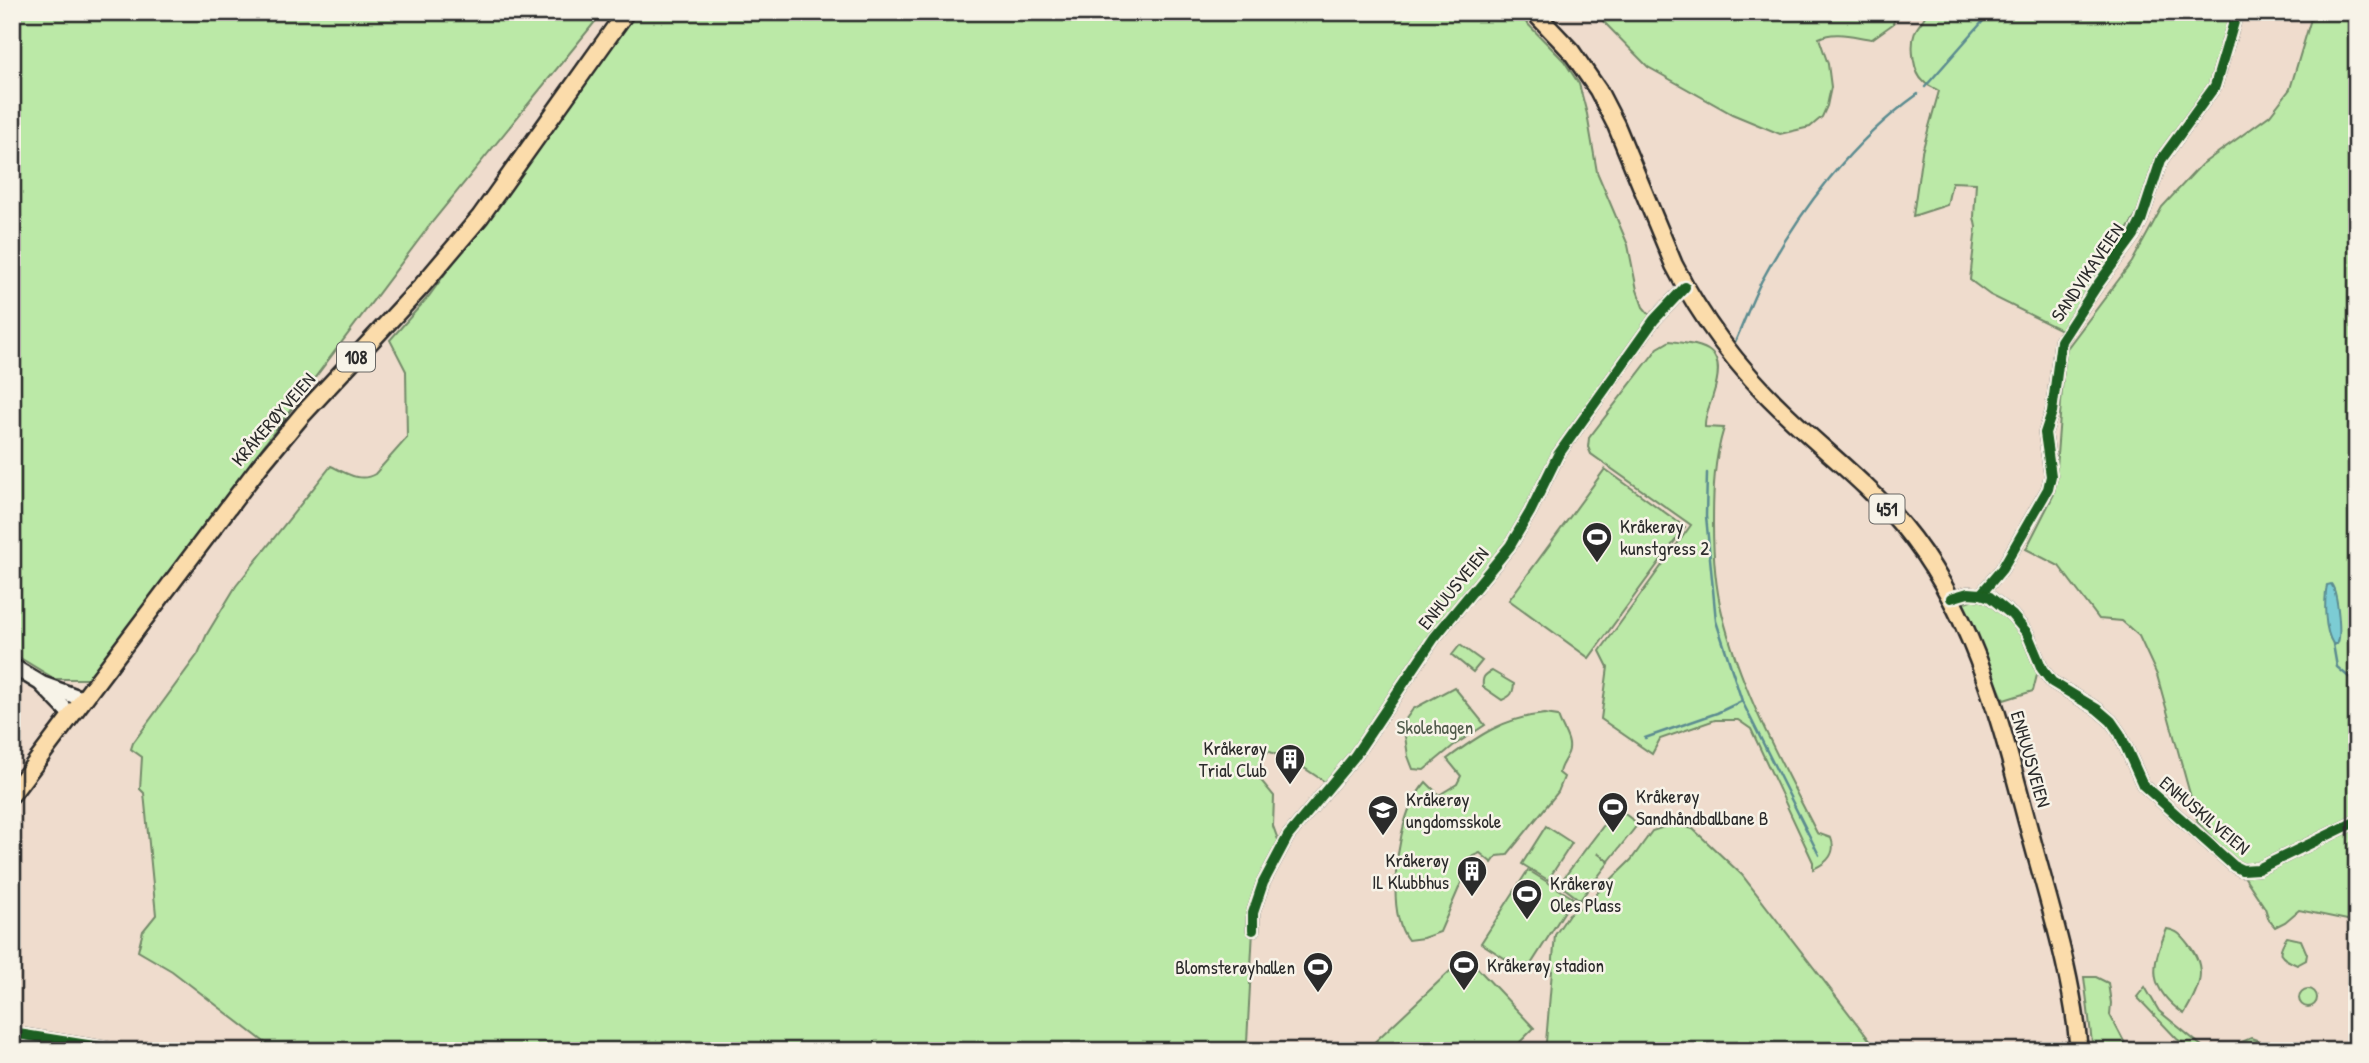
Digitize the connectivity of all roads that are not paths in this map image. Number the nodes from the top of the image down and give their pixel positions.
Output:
1 (625, 12) edge
2 (1534, 12) edge
3 (2237, 12) edge
4 (1685, 287) junction
5 (1981, 594) junction
6 (1951, 598) junction
7 (12, 666) edge
8 (42, 684) junction
9 (83, 699) junction
10 (71, 715) junction
11 (12, 794) edge
12 (2357, 821) edge
13 (1253, 930) dead end
14 (12, 1033) edge
15 (125, 1051) edge
16 (2079, 1051) edge

1 - 9 main road, KRÅKERØYVEIEN / 108
2 - 4 main road, ENHUUSVEIEN / 451
3 - 5 street, SANDVIKAVEIEN
4 - 6 main road, ENHUUSVEIEN / 451
4 - 13 street, ENHUUSVEIEN
5 - 6 street
5 - 12 street, ENHUSKILVEIEN
6 - 16 main road, ENHUUSVEIEN / 451
7 - 8 main road
8 - 9 main road
8 - 10 main road
9 - 10 main road, KRÅKERØYVEIEN / 108
10 - 11 main road, KRÅKERØYVEIEN / 108
14 - 15 street

